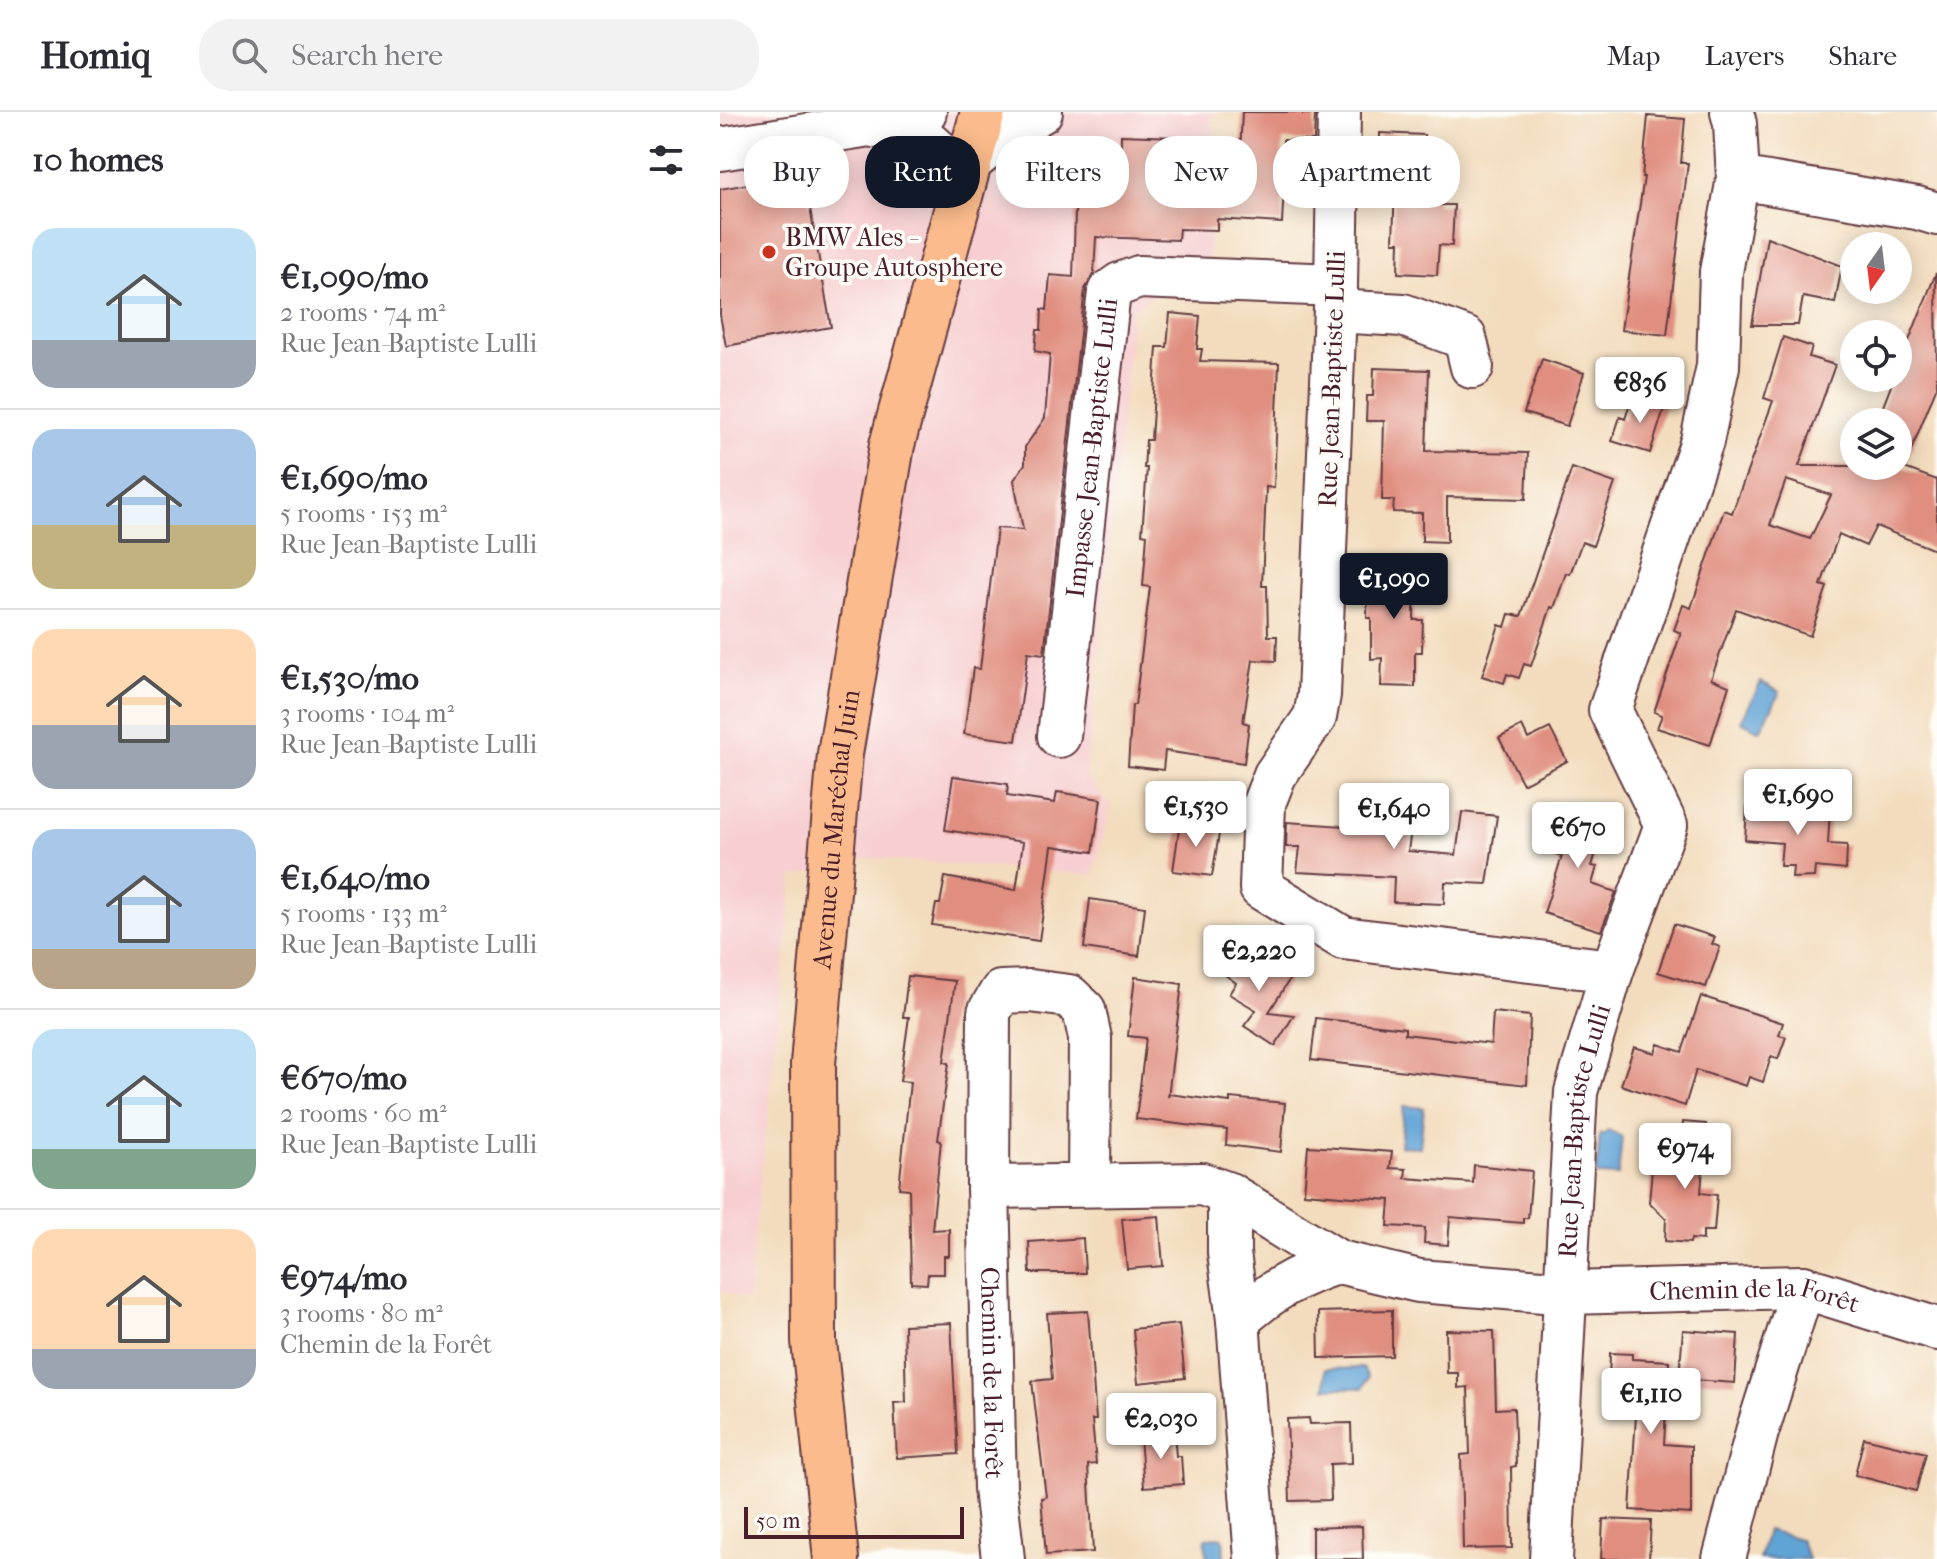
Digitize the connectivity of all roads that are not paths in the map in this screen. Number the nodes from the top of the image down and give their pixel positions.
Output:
1 (925, 112) edge
2 (983, 112) edge
3 (1041, 112) edge
4 (1339, 112) edge
5 (1732, 112) edge
6 (869, 125) junction
7 (916, 136) edge
8 (977, 136) edge
9 (720, 149) edge
10 (980, 159) edge
11 (1738, 178) junction
12 (957, 208) edge
13 (1937, 214) edge
14 (1336, 298) junction
15 (1472, 367) dead end
16 (1059, 736) dead end
17 (1612, 971) junction
18 (1089, 1185) junction
19 (988, 1187) junction
20 (1229, 1194) junction
21 (1339, 1262) junction
22 (1803, 1287) junction
23 (1567, 1293) junction
24 (1238, 1320) junction
25 (1937, 1329) edge
26 (836, 1559) edge
27 (1003, 1559) edge
28 (1256, 1559) edge
29 (1551, 1559) edge
30 (1724, 1559) edge

1 - 6 street
2 - 8 main road, Avenue du Maréchal Juin
3 - 10 street
4 - 14 street, Rue Jean-Baptiste Lulli
5 - 11 street, Rue Jean-Baptiste Lulli
6 - 7 street
6 - 9 street
11 - 13 street
11 - 17 street, Rue Jean-Baptiste Lulli
12 - 26 main road, Avenue du Maréchal Juin
14 - 15 street
14 - 16 street, Impasse Jean-Baptiste Lulli
14 - 17 street, Rue Jean-Baptiste Lulli
17 - 23 street, Rue Jean-Baptiste Lulli
18 - 19 street, Chemin de la Forêt
18 - 19 street, Chemin de la Forêt
18 - 20 street, Chemin de la Forêt
19 - 27 street, Chemin de la Forêt
20 - 21 street, Chemin de la Forêt
20 - 24 street
21 - 23 street, Chemin de la Forêt
21 - 24 street
22 - 23 street, Chemin de la Forêt
22 - 25 street, Chemin de la Forêt
22 - 30 street
23 - 29 street
24 - 28 street

